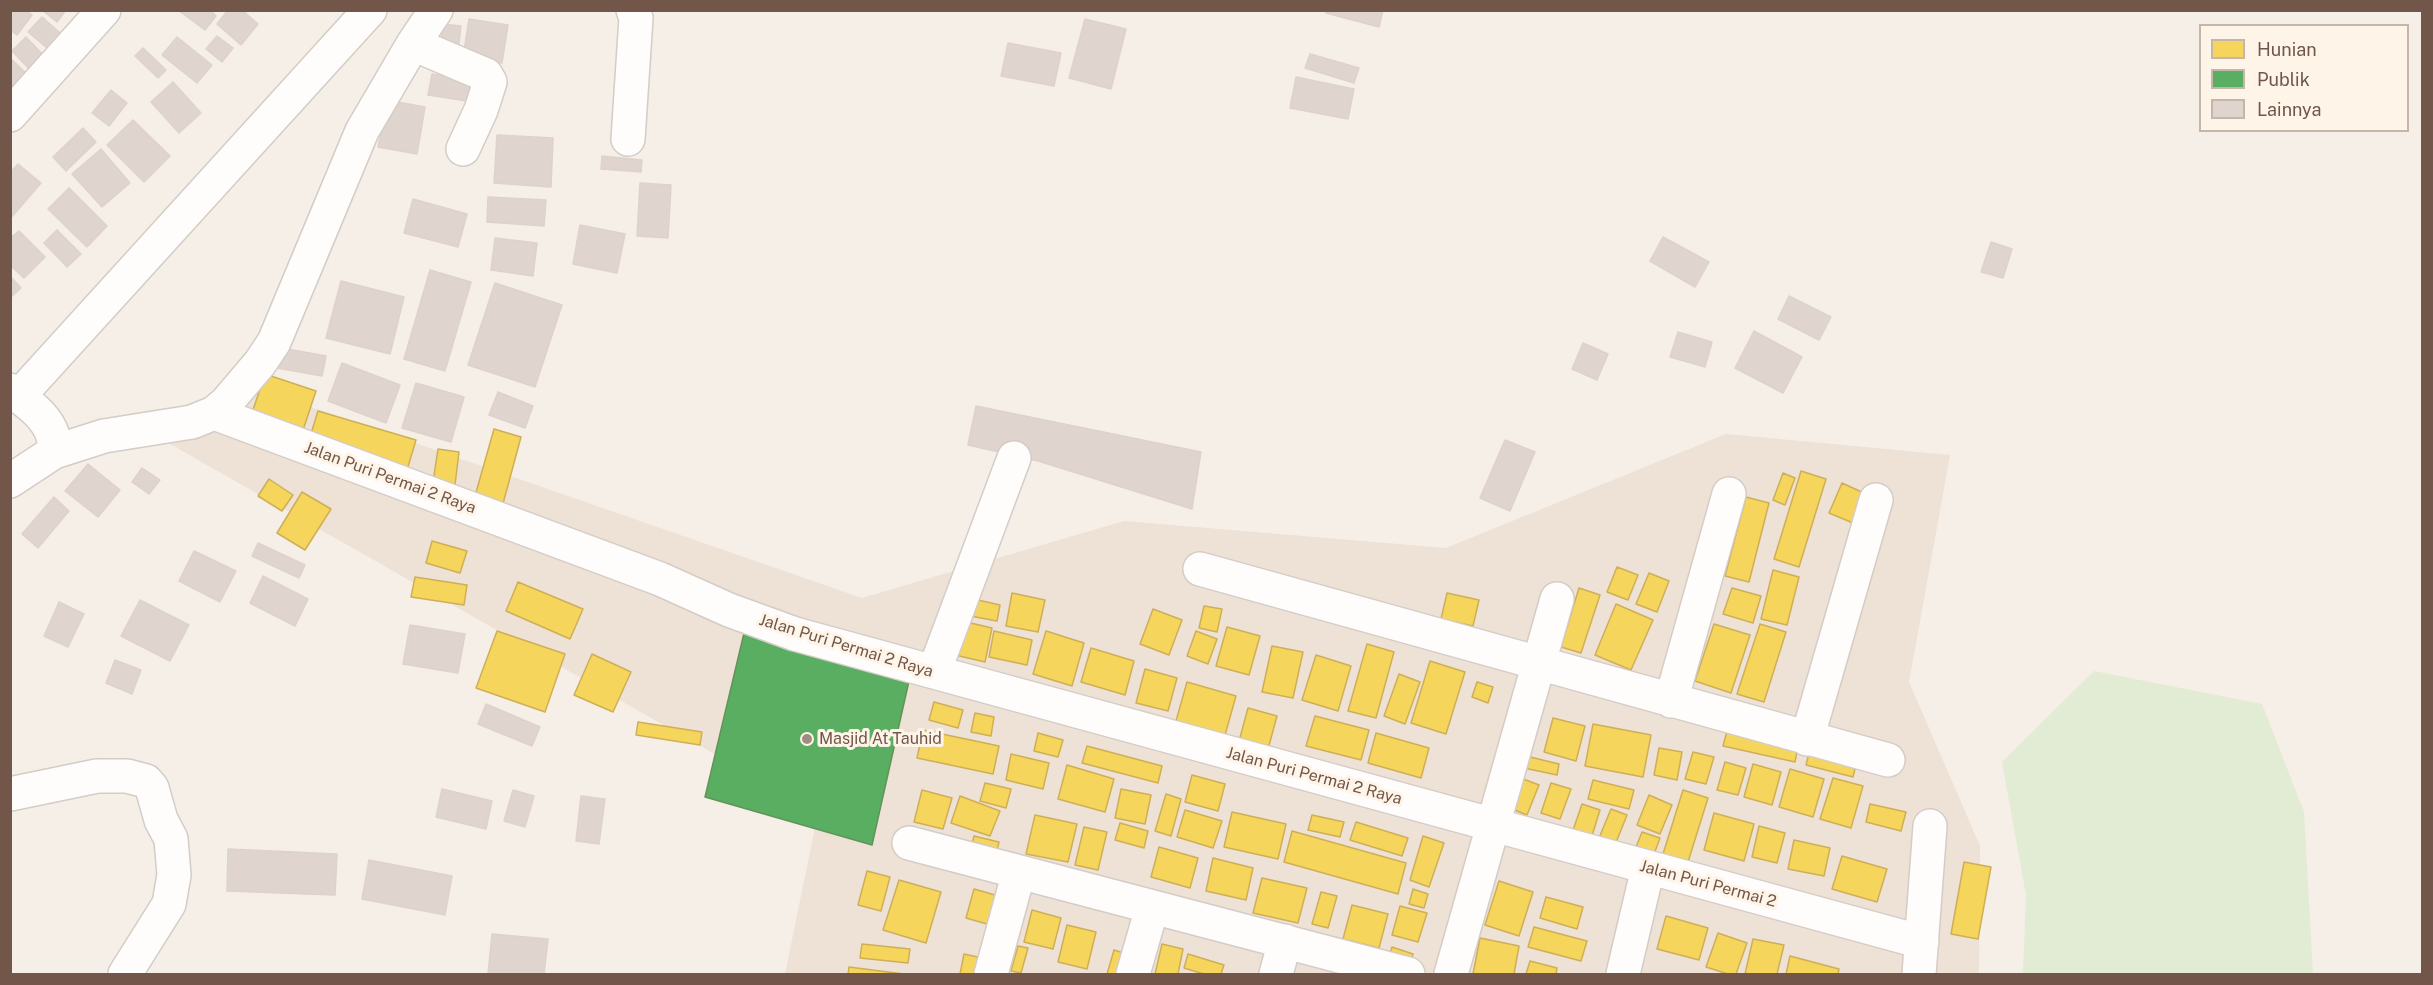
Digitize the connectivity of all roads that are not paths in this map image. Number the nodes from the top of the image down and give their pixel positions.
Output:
1 (104, 10) edge
2 (370, 10) edge
3 (436, 10) edge
4 (633, 10) edge
5 (413, 44) junction
6 (10, 115) edge
7 (628, 139) dead end
8 (464, 149) dead end
9 (15, 393) edge
10 (214, 413) junction
11 (54, 452) junction
12 (1014, 458) dead end
13 (10, 481) edge
14 (1729, 494) dead end
15 (1876, 500) dead end
16 (1200, 569) dead end
17 (1557, 599) dead end
18 (1538, 662) junction
19 (934, 672) junction
20 (1671, 701) junction
21 (1807, 739) junction
22 (1888, 760) dead end
23 (10, 794) edge
24 (1494, 825) junction
25 (1930, 826) dead end
26 (909, 843) dead end
27 (1648, 868) junction
28 (1019, 872) junction
29 (1152, 908) junction
30 (1285, 942) junction
31 (1922, 942) junction
32 (125, 975) edge
33 (991, 975) edge
34 (1133, 975) edge
35 (1276, 975) edge
36 (1408, 975) edge
37 (1451, 975) edge
38 (1623, 975) edge
39 (1919, 975) edge

1 - 6 street
2 - 9 street
3 - 5 street
4 - 7 street
5 - 8 street
5 - 10 street
9 - 11 street
10 - 11 street
10 - 19 street, Jalan Puri Permai 2 Raya
11 - 13 street
12 - 19 street
14 - 20 street
15 - 21 street
16 - 18 street
17 - 18 street
18 - 20 street
18 - 24 street
19 - 24 street, Jalan Puri Permai 2 Raya
20 - 21 street
21 - 22 street
23 - 32 street
24 - 27 street, Jalan Puri Permai 2
24 - 37 street
25 - 31 street
26 - 28 street
27 - 31 street, Jalan Puri Permai 2
27 - 38 street
28 - 29 street
28 - 33 street
29 - 30 street
29 - 34 street
30 - 35 street
30 - 36 street
31 - 39 street

